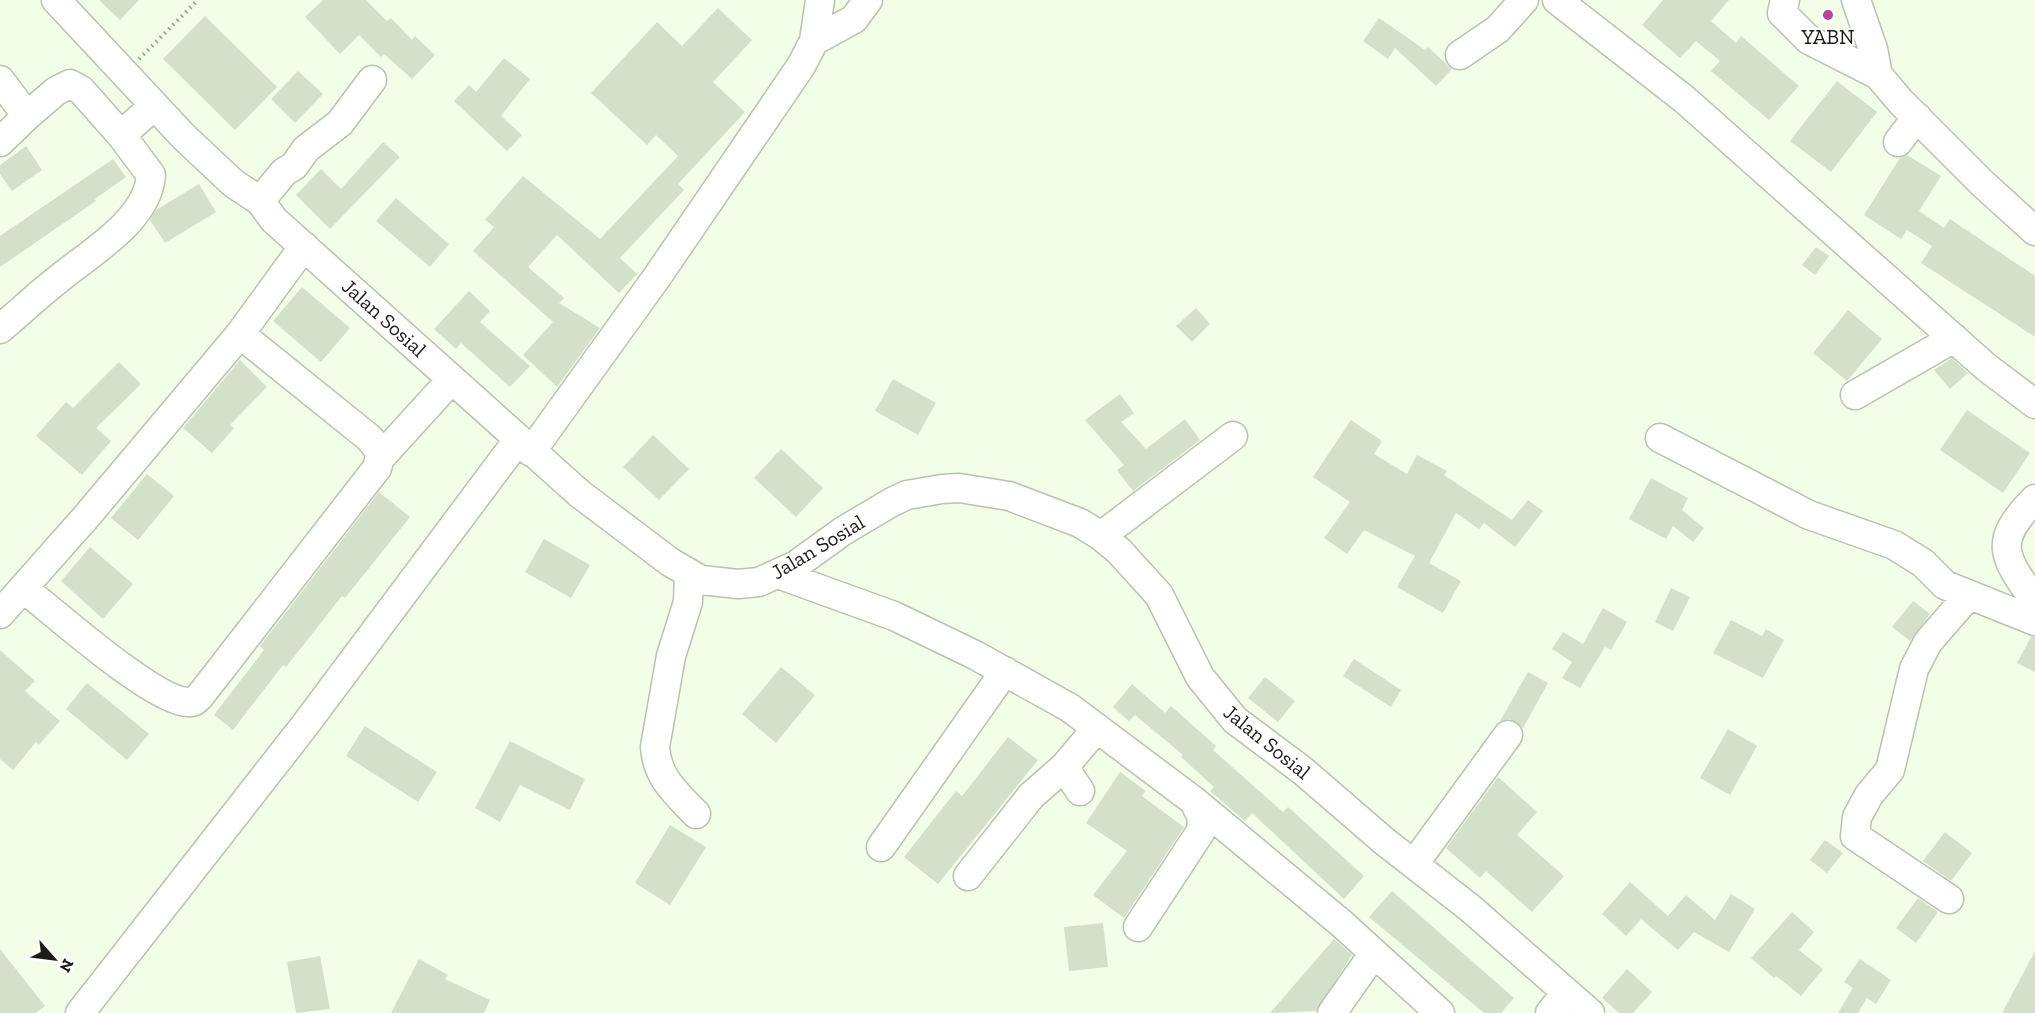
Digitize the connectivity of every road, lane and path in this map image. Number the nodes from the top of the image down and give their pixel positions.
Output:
1 (56, 0) edge
2 (198, 0) edge
3 (820, 0) edge
4 (868, 0) edge
5 (1524, 0) edge
6 (1557, 0) edge
7 (1785, 0) edge
8 (1856, 0) edge
9 (814, 41) junction
10 (1460, 55) dead end
11 (124, 74) junction
12 (1878, 75) junction
13 (0, 80) edge
14 (372, 80) dead end
15 (154, 106) junction
16 (27, 116) junction
17 (1917, 117) junction
18 (121, 135) junction
19 (0, 142) edge
20 (1899, 142) dead end
21 (260, 201) junction
22 (2035, 231) edge
23 (304, 246) junction
24 (0, 329) edge
25 (240, 334) junction
26 (1954, 338) junction
27 (452, 379) junction
28 (1855, 395) dead end
29 (2035, 404) edge
30 (1233, 436) dead end
31 (1660, 438) dead end
32 (525, 446) junction
33 (381, 457) junction
34 (2035, 499) edge
35 (1101, 536) junction
36 (689, 574) junction
37 (778, 574) junction
38 (23, 588) junction
39 (1968, 596) junction
40 (2035, 601) edge
41 (0, 614) edge
42 (2035, 621) edge
43 (1005, 671) junction
44 (1097, 728) junction
45 (1508, 735) dead end
46 (1064, 767) junction
47 (1080, 791) dead end
48 (1194, 801) junction
49 (696, 814) dead end
50 (881, 847) dead end
51 (1414, 864) junction
52 (968, 876) dead end
53 (1949, 899) dead end
54 (1138, 927) dead end
55 (1374, 953) junction
56 (1558, 1003) edge
57 (80, 1013) edge
58 (1332, 1013) edge
59 (1440, 1013) edge
60 (1590, 1013) edge

1 - 11 street, Jalan Sosial
2 - 11 path
3 - 9 street
4 - 9 street
5 - 10 street
6 - 26 street
7 - 12 street
8 - 12 street
9 - 32 street
11 - 15 street, Jalan Sosial
12 - 17 street
13 - 16 street
14 - 21 street
15 - 18 street
15 - 21 street, Jalan Sosial
16 - 18 street
16 - 19 street
17 - 20 street
17 - 22 street
18 - 24 street
21 - 23 street, Jalan Sosial
23 - 25 street
23 - 27 street, Jalan Sosial
25 - 33 street
25 - 38 street
26 - 28 street
26 - 29 street
27 - 32 street, Jalan Sosial
27 - 33 street
30 - 35 street
31 - 39 street
32 - 36 street, Jalan Sosial
32 - 57 street
33 - 38 street
34 - 40 street
35 - 37 street, Jalan Sosial
35 - 51 street, Jalan Sosial
36 - 37 street, Jalan Sosial
36 - 49 street
37 - 43 street
38 - 41 street
39 - 42 street
39 - 53 street
43 - 44 street
43 - 50 street
44 - 46 street
44 - 48 street
45 - 51 street
46 - 47 street
46 - 52 street
48 - 54 street
48 - 55 street
51 - 56 street, Jalan Sosial
55 - 58 street
55 - 59 street
56 - 60 street, Jalan Sosial

